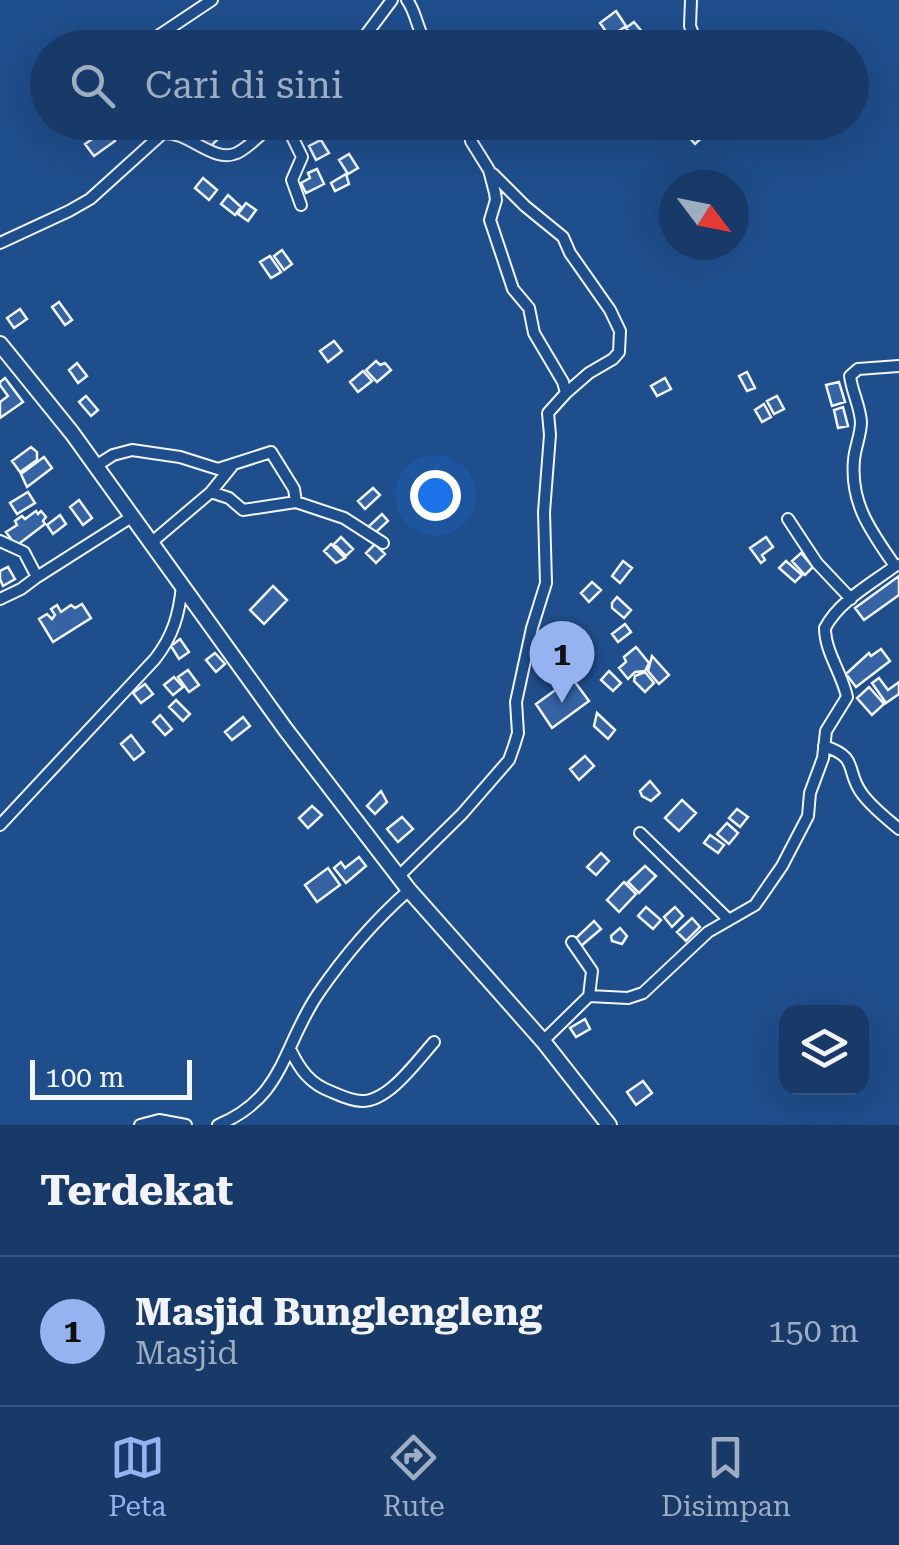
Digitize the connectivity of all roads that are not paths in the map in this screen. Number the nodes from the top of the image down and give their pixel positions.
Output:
1 (212, 0) edge
2 (392, 0) edge
3 (407, 0) edge
4 (692, 0) edge
5 (167, 30) edge
6 (370, 30) edge
7 (419, 30) edge
8 (692, 30) edge
9 (154, 140) edge
10 (191, 140) edge
11 (252, 140) edge
12 (294, 140) edge
13 (470, 140) edge
14 (488, 170) junction
15 (302, 205) dead end
16 (0, 243) edge
17 (0, 344) edge
18 (899, 366) edge
19 (566, 392) junction
20 (232, 465) junction
21 (96, 466) junction
22 (211, 492) junction
23 (296, 502) junction
24 (133, 516) junction
25 (788, 520) dead end
26 (0, 541) edge
27 (152, 542) junction
28 (383, 543) dead end
29 (897, 566) edge
30 (37, 577) junction
31 (182, 586) junction
32 (0, 599) edge
33 (851, 599) junction
34 (824, 746) junction
35 (0, 825) edge
36 (899, 829) edge
37 (640, 833) dead end
38 (399, 876) junction
39 (409, 890) junction
40 (728, 920) junction
41 (572, 942) dead end
42 (590, 996) junction
43 (434, 1042) dead end
44 (543, 1042) junction
45 (290, 1049) junction
46 (140, 1125) edge
47 (186, 1125) edge
48 (218, 1125) edge
49 (610, 1125) edge

1 - 5 street
2 - 6 street
3 - 7 street
4 - 8 street
9 - 16 street
10 - 11 street
12 - 15 street
13 - 14 street
14 - 19 street
14 - 19 street
17 - 21 street
18 - 29 street
19 - 38 street
20 - 21 street
20 - 22 street
20 - 23 street
21 - 24 street
22 - 23 street
22 - 27 street
23 - 28 street
24 - 27 street
24 - 30 street
25 - 33 street
26 - 30 street
27 - 31 street
29 - 33 street
30 - 32 street
31 - 35 street
31 - 38 street
33 - 34 street
34 - 36 street
34 - 40 street
37 - 40 street
38 - 39 street
39 - 44 street
39 - 45 street
40 - 42 street
41 - 42 street
42 - 44 street
43 - 45 street
44 - 49 street
45 - 48 street
46 - 47 street

